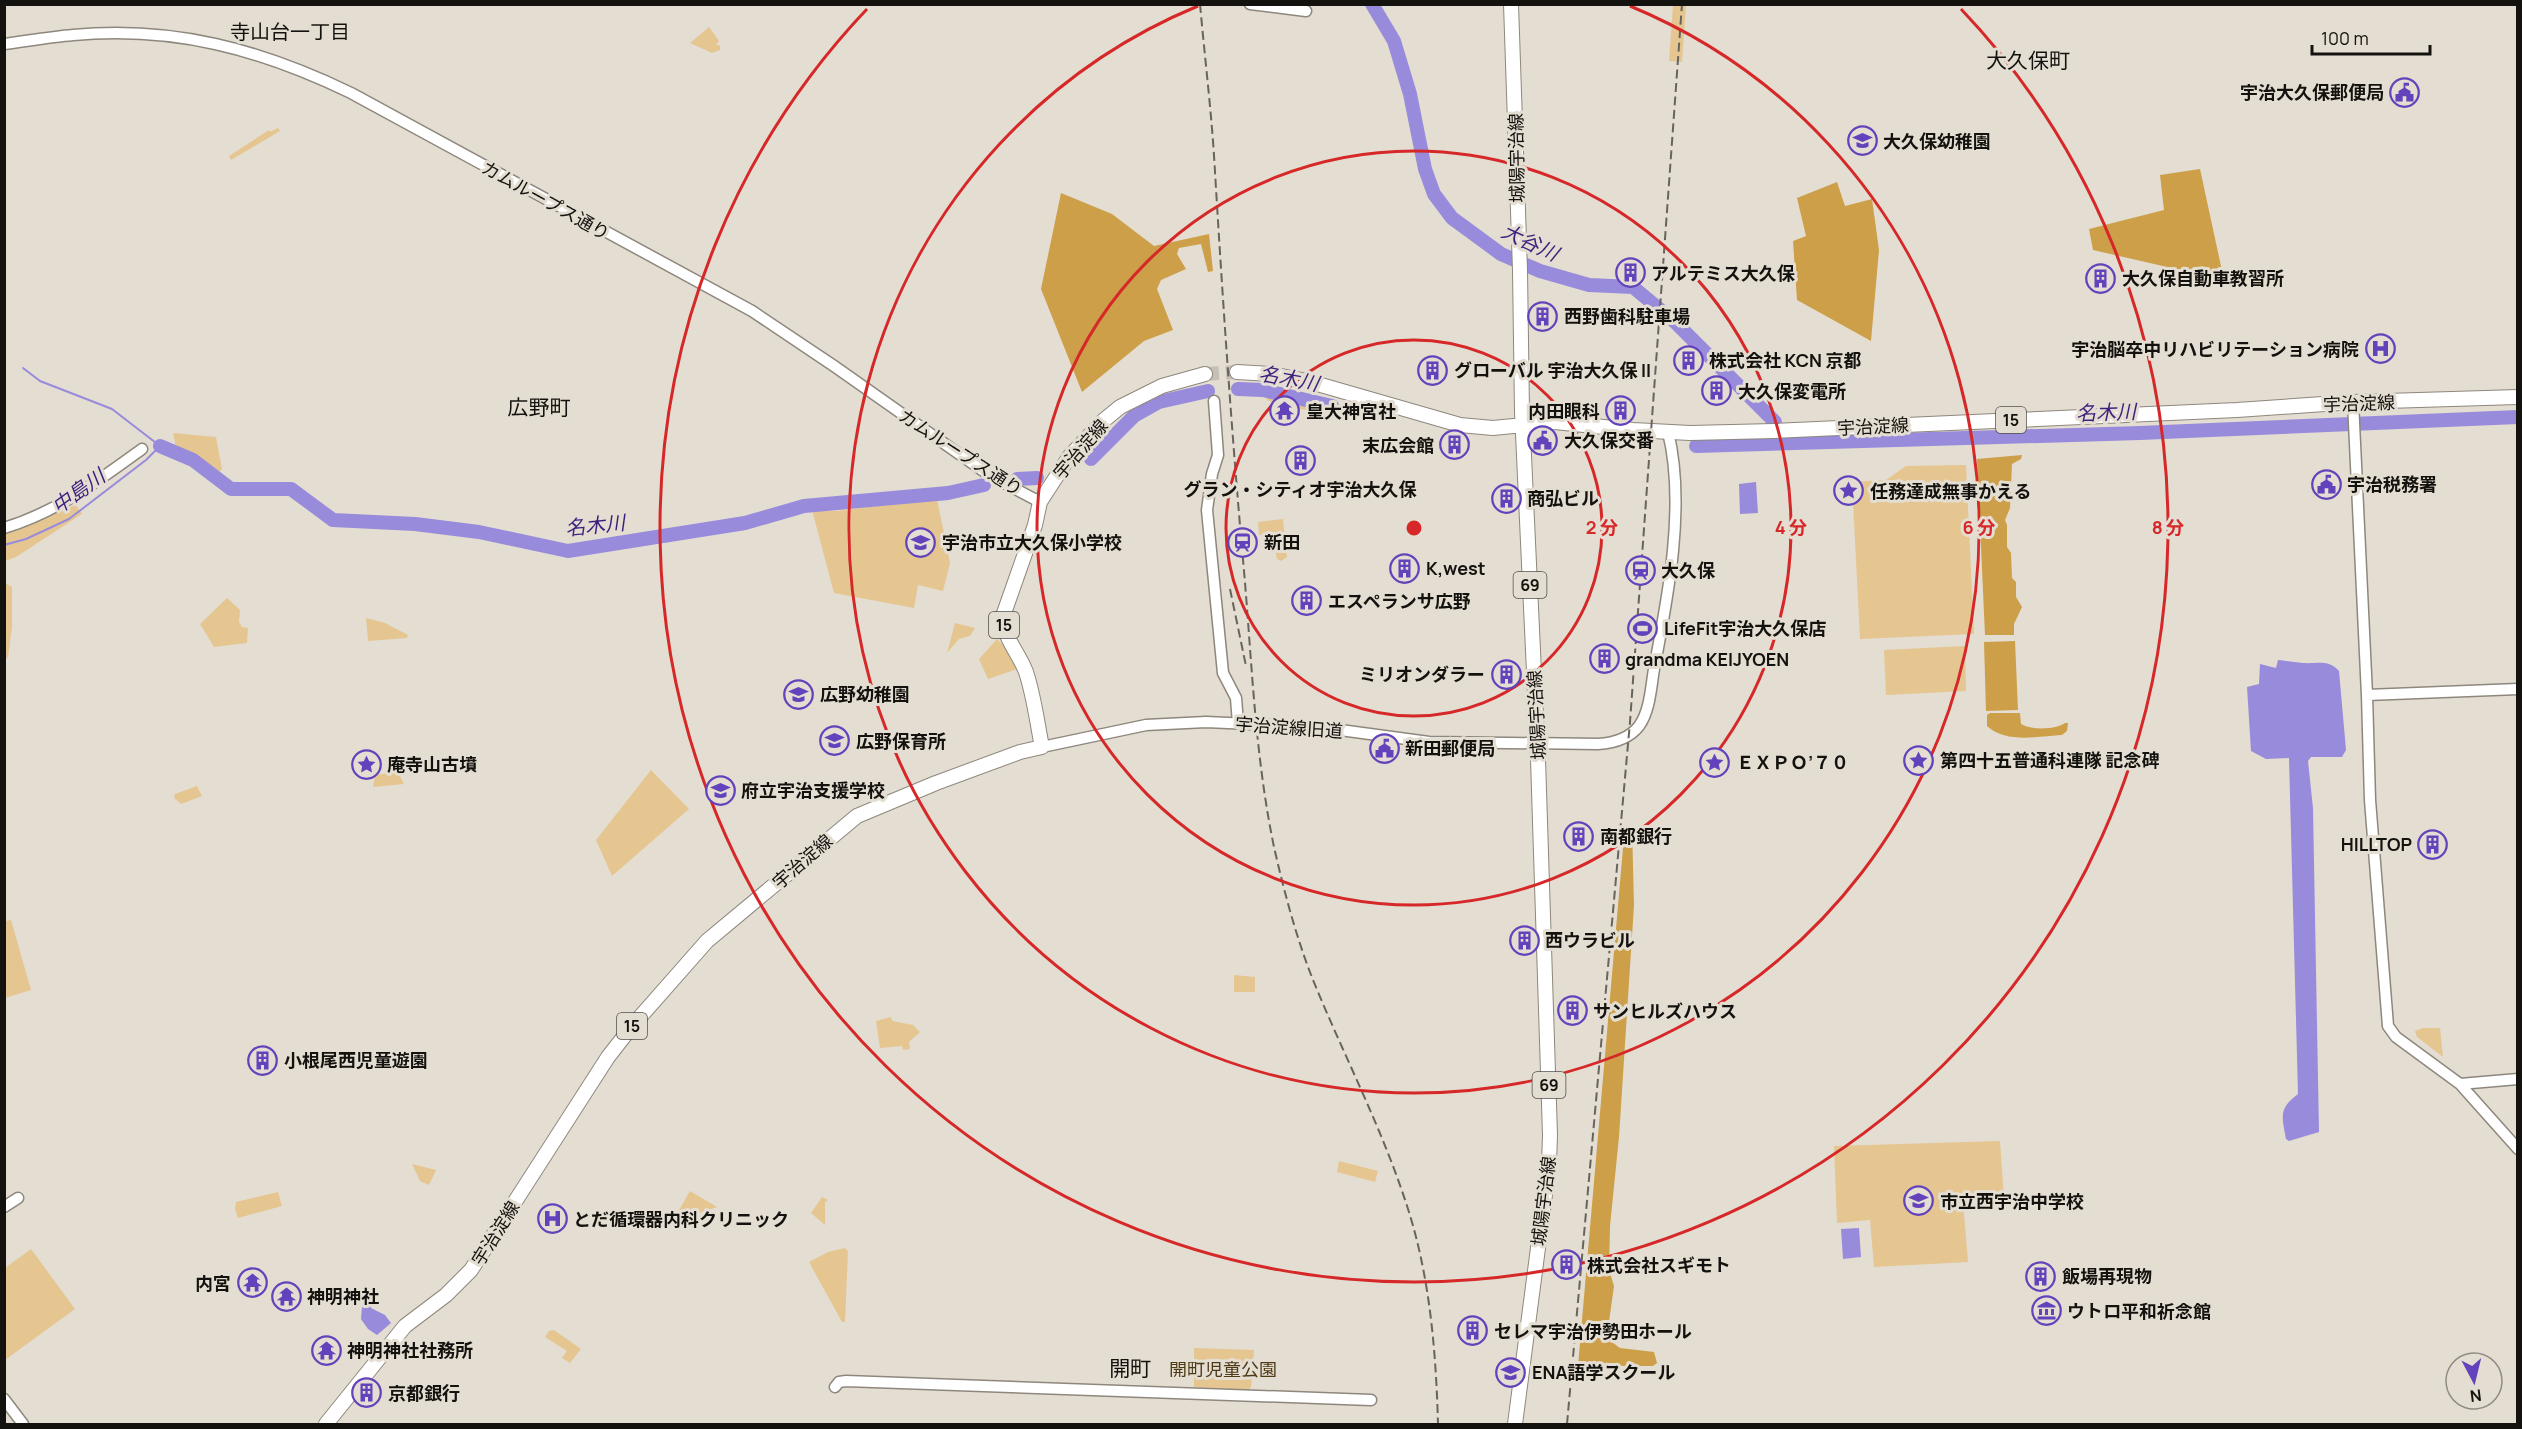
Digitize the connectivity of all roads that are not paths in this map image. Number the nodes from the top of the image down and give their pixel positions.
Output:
1 (1250, 4) edge
2 (1511, 4) edge
3 (1306, 11) dead end
4 (4, 44) edge
5 (1237, 372) tunnel mouth
6 (1205, 374) tunnel mouth
7 (2517, 397) edge
8 (1214, 401) dead end
9 (2354, 409) junction
10 (1522, 426) junction
11 (1668, 432) junction
12 (142, 449) dead end
13 (1040, 502) junction
14 (4, 528) edge
15 (2517, 689) edge
16 (2367, 694) junction
17 (1238, 723) junction
18 (1538, 743) junction
19 (1042, 747) junction
20 (2517, 1079) edge
21 (2460, 1084) junction
22 (2517, 1149) edge
23 (18, 1198) dead end
24 (4, 1207) edge
25 (836, 1387) dead end
26 (4, 1399) edge
27 (1371, 1400) dead end
28 (23, 1425) edge
29 (326, 1425) edge
30 (1515, 1425) edge

1 - 3 street
2 - 10 main road, 城陽宇治線 / 69
4 - 13 street, カムループス通り
5 - 10 main road, 宇治淀線 / 15
6 - 13 main road, 宇治淀線 / 15
7 - 9 main road, 宇治淀線 / 15
8 - 17 street
9 - 11 main road, 宇治淀線 / 15
9 - 16 street
10 - 11 main road, 宇治淀線 / 15
10 - 18 main road, 城陽宇治線 / 69
11 - 18 street, 宇治淀線旧道
12 - 14 street
13 - 19 main road, 宇治淀線 / 15
15 - 16 street
16 - 21 street
17 - 18 street, 宇治淀線旧道
17 - 19 street, 宇治淀線旧道
18 - 30 main road, 城陽宇治線 / 69
19 - 29 main road, 宇治淀線 / 15
20 - 21 street
21 - 22 street
23 - 24 street
25 - 27 street
26 - 28 street

